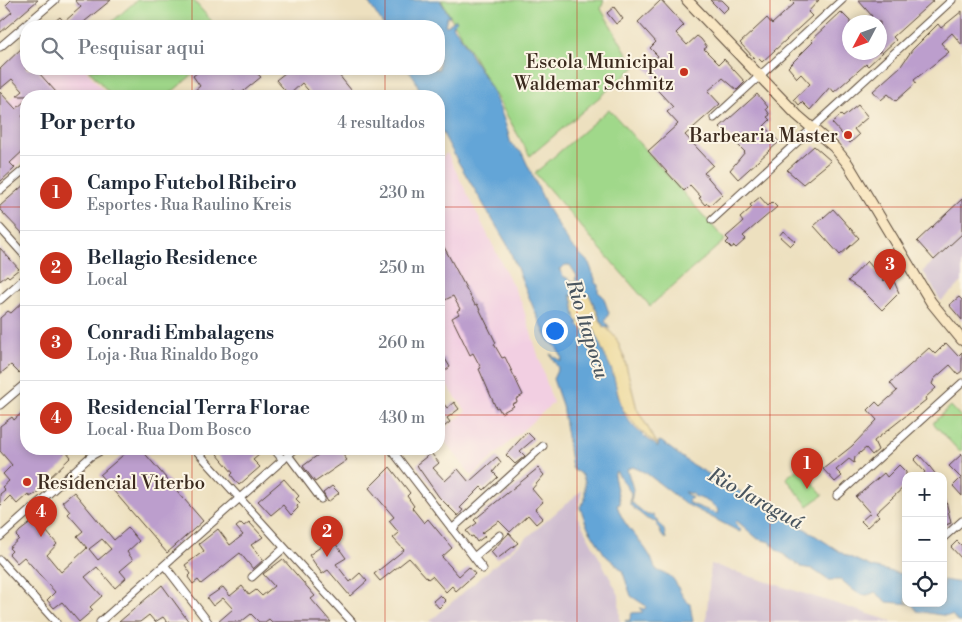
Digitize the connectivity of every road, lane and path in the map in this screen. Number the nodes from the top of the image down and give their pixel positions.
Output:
1 (55, 0) edge
2 (687, 0) edge
3 (842, 0) edge
4 (952, 0) edge
5 (32, 20) edge
6 (20, 31) edge
7 (0, 48) edge
8 (760, 76) junction
9 (714, 118) dead end
10 (813, 128) junction
11 (20, 173) edge
12 (0, 190) edge
13 (712, 220) dead end
14 (0, 228) edge
15 (20, 250) edge
16 (20, 282) edge
17 (0, 300) edge
18 (962, 340) edge
19 (962, 383) edge
20 (20, 387) edge
21 (0, 405) edge
22 (543, 446) dead end
23 (93, 455) edge
24 (200, 455) edge
25 (282, 455) edge
26 (289, 455) edge
27 (396, 455) edge
28 (286, 458) junction
29 (837, 496) dead end
30 (239, 498) junction
31 (321, 499) dead end
32 (962, 521) edge
33 (452, 529) junction
34 (947, 534) edge
35 (500, 535) dead end
36 (0, 537) edge
37 (284, 548) junction
38 (474, 558) junction
39 (0, 560) edge
40 (165, 566) junction
41 (483, 569) dead end
42 (252, 577) dead end
43 (348, 621) edge
44 (56, 622) edge
45 (100, 622) edge
46 (208, 622) edge

1 - 5 street
2 - 8 main road
3 - 8 street
4 - 10 street
6 - 7 street
8 - 9 street
8 - 10 main road
10 - 13 street
10 - 18 main road
11 - 12 street
14 - 15 street
16 - 17 street
19 - 29 street
20 - 21 street
22 - 33 street
23 - 36 street
24 - 30 street
25 - 28 street
26 - 28 street
27 - 33 street
28 - 30 street
28 - 31 street
30 - 37 street
30 - 40 street
32 - 34 street
33 - 38 street
35 - 38 street
37 - 42 street
37 - 43 street
38 - 41 street
39 - 44 street
40 - 45 street
40 - 46 street

